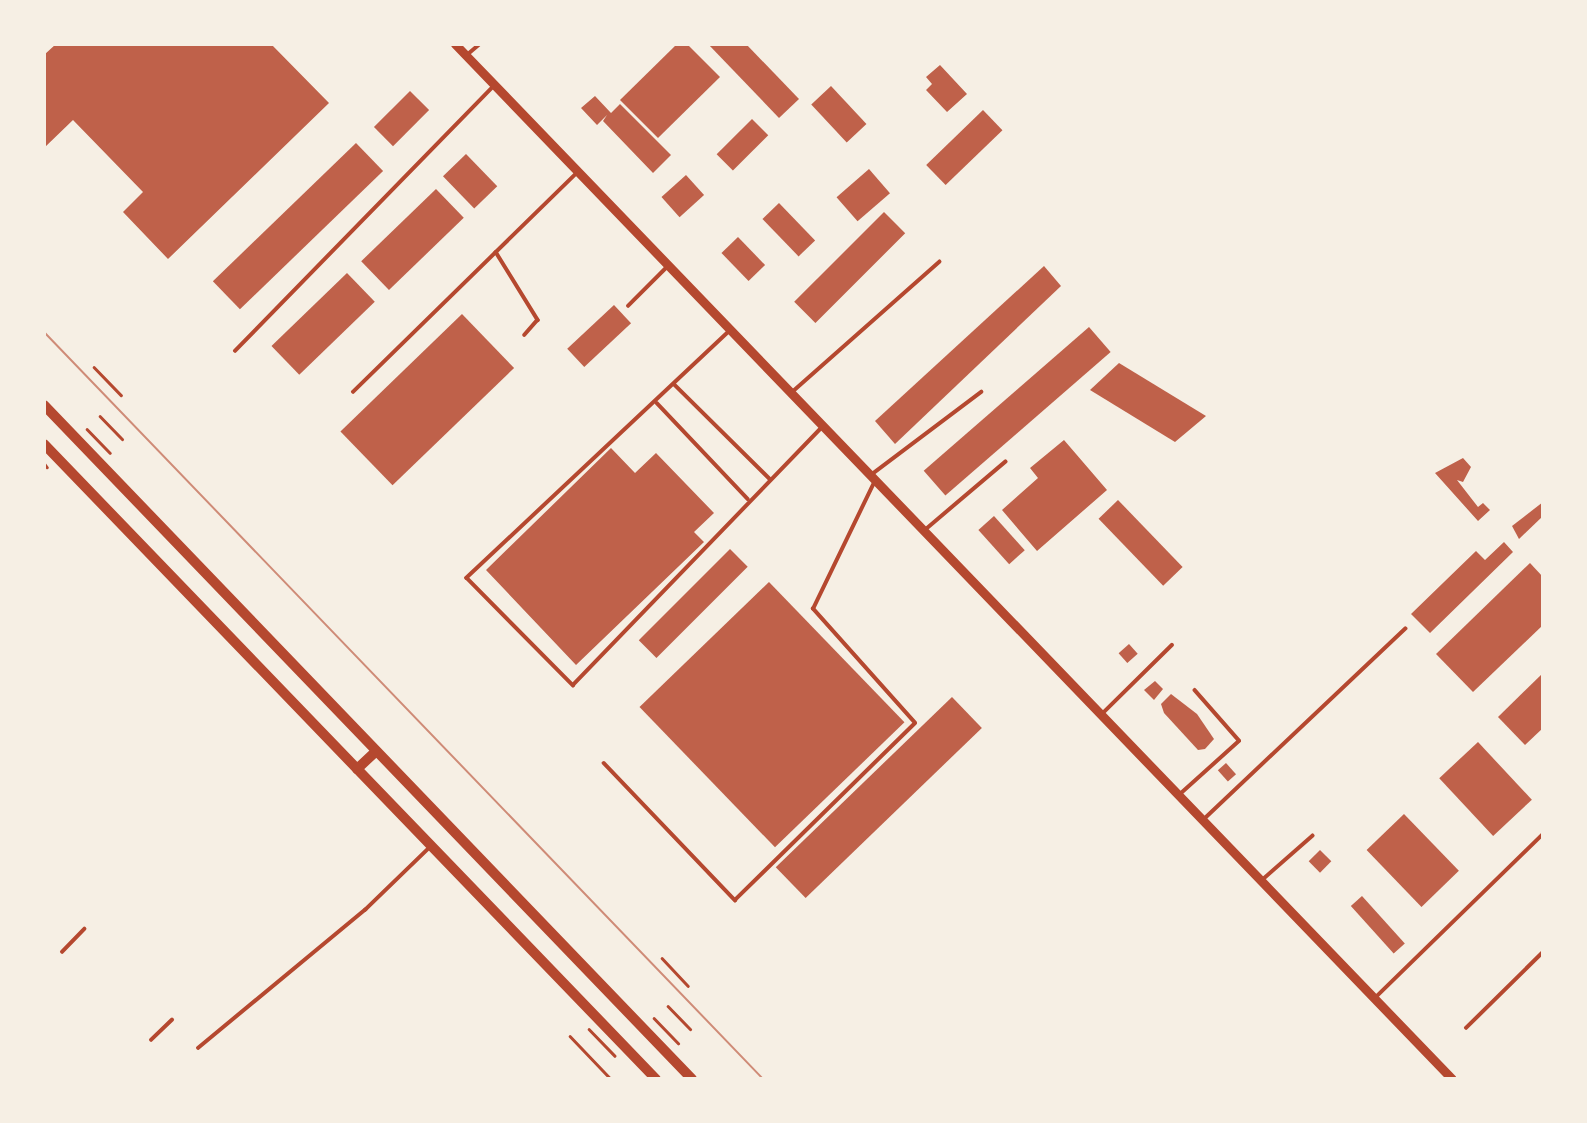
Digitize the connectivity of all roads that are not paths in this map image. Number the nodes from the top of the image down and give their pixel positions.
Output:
1 (455, 44) edge
2 (480, 44) edge
3 (467, 56) junction
4 (495, 84) junction
5 (577, 173) junction
6 (496, 252) junction
7 (939, 262) dead end
8 (668, 266) junction
9 (628, 306) dead end
10 (730, 331) junction
11 (525, 335) dead end
12 (235, 351) dead end
13 (674, 384) junction
14 (353, 392) dead end
15 (981, 392) dead end
16 (791, 394) junction
17 (657, 403) junction
18 (44, 405) edge
19 (823, 427) junction
20 (44, 444) edge
21 (1005, 463) dead end
22 (769, 478) junction
23 (873, 479) junction
24 (748, 499) junction
25 (924, 532) junction
26 (1405, 629) dead end
27 (1172, 645) dead end
28 (1195, 691) dead end
29 (1101, 715) junction
30 (376, 751) junction
31 (604, 763) dead end
32 (357, 769) junction
33 (1178, 795) junction
34 (1202, 820) junction
35 (1543, 834) edge
36 (1312, 836) dead end
37 (433, 845) junction
38 (1260, 881) junction
39 (84, 929) dead end
40 (62, 952) dead end
41 (1543, 952) edge
42 (1374, 999) junction
43 (172, 1020) dead end
44 (1466, 1028) dead end
45 (151, 1040) dead end
46 (198, 1048) dead end
47 (656, 1079) edge
48 (692, 1079) edge
49 (1452, 1079) edge

1 - 3 street
2 - 3 lane
3 - 4 street
4 - 5 street
4 - 12 lane
5 - 6 lane
5 - 8 street
6 - 11 lane
6 - 14 lane
7 - 16 lane
8 - 9 lane
8 - 10 street
10 - 13 lane
10 - 16 street
13 - 17 lane
13 - 22 lane
15 - 23 lane
16 - 19 street
17 - 24 lane
17 - 24 lane
18 - 30 main road
19 - 22 lane
19 - 23 street
20 - 32 main road
21 - 25 lane
22 - 24 lane
23 - 25 street
23 - 31 lane
25 - 29 street
26 - 34 lane
27 - 29 lane
28 - 33 lane
29 - 33 street
30 - 32 main road
30 - 48 main road
32 - 37 main road
33 - 34 street
34 - 38 street
35 - 42 lane
36 - 38 lane
37 - 46 lane
37 - 47 main road
38 - 42 street
39 - 40 lane
41 - 44 lane
42 - 49 street
43 - 45 lane

